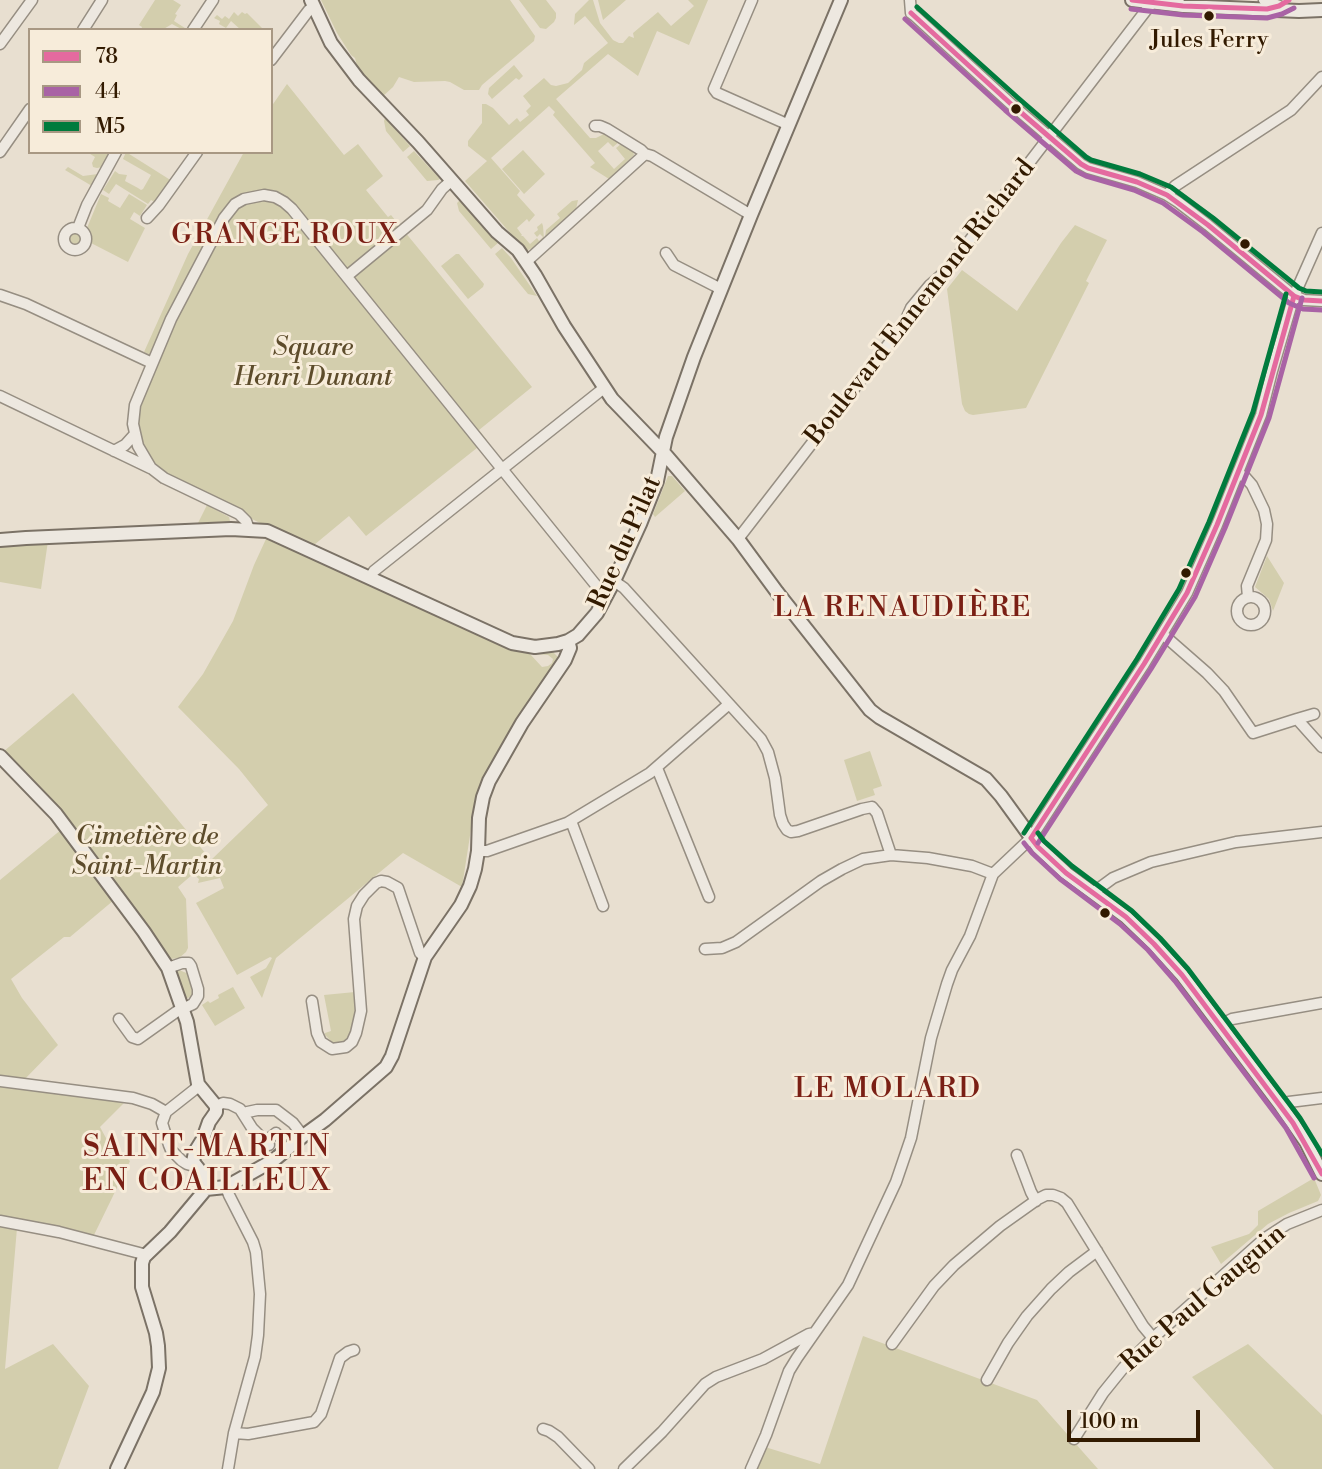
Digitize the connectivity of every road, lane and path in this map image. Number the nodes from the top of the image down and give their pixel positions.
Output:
1 (32, 0) edge
2 (102, 0) edge
3 (213, 0) edge
4 (752, 0) edge
5 (841, 0) edge
6 (910, 0) edge
7 (1132, 0) edge
8 (1246, 0) edge
9 (1303, 0) edge
10 (1153, 1) edge
11 (312, 4) edge
12 (1275, 4) edge
13 (1212, 7) junction
14 (1322, 8) edge
15 (84, 28) edge
16 (194, 28) edge
17 (1, 40) edge
18 (273, 57) edge
19 (1322, 77) edge
20 (28, 112) edge
21 (789, 125) junction
22 (595, 126) dead end
23 (1048, 137) junction
24 (0, 152) edge
25 (115, 154) edge
26 (196, 154) edge
27 (645, 154) junction
28 (451, 181) junction
29 (1167, 195) junction
30 (751, 215) junction
31 (147, 218) dead end
32 (78, 228) dead end
33 (1322, 233) edge
34 (666, 253) dead end
35 (526, 262) junction
36 (347, 276) junction
37 (721, 289) junction
38 (0, 295) edge
39 (1294, 296) junction
40 (1322, 301) edge
41 (152, 363) junction
42 (604, 388) junction
43 (0, 396) edge
44 (134, 435) junction
45 (114, 451) junction
46 (664, 453) junction
47 (151, 468) junction
48 (502, 468) junction
49 (1238, 474) junction
50 (249, 529) junction
51 (738, 539) junction
52 (0, 540) edge
53 (370, 577) junction
54 (614, 581) junction
55 (607, 593) junction
56 (1248, 597) dead end
57 (1167, 638) dead end
58 (568, 641) junction
59 (729, 704) junction
60 (1314, 714) dead end
61 (1297, 719) junction
62 (1322, 747) edge
63 (0, 756) edge
64 (657, 768) junction
65 (571, 821) junction
66 (1322, 832) edge
67 (1031, 838) junction
68 (478, 851) junction
69 (891, 855) junction
70 (993, 874) junction
71 (1094, 892) junction
72 (709, 897) dead end
73 (603, 906) dead end
74 (705, 949) dead end
75 (425, 957) junction
76 (168, 968) junction
77 (312, 1001) dead end
78 (1322, 1003) edge
79 (183, 1009) junction
80 (119, 1019) dead end
81 (1220, 1025) junction
82 (0, 1081) edge
83 (199, 1086) junction
84 (1322, 1098) edge
85 (216, 1106) junction
86 (1281, 1106) junction
87 (166, 1112) junction
88 (243, 1113) junction
89 (276, 1133) dead end
90 (303, 1136) junction
91 (1017, 1155) dead end
92 (194, 1166) junction
93 (1322, 1174) edge
94 (226, 1187) junction
95 (206, 1189) junction
96 (1036, 1201) junction
97 (1322, 1210) edge
98 (0, 1221) edge
99 (1097, 1251) junction
100 (146, 1255) junction
101 (814, 1333) junction
102 (1153, 1338) junction
103 (892, 1344) dead end
104 (354, 1350) dead end
105 (986, 1380) dead end
106 (543, 1429) dead end
107 (234, 1433) junction
108 (1074, 1439) dead end
109 (117, 1469) edge
110 (228, 1469) edge
111 (589, 1469) edge
112 (624, 1469) edge
113 (751, 1469) edge

1 - 17 street
2 - 15 street
3 - 16 street
4 - 21 street
5 - 21 street, Rue du Pilat
6 - 23 street
7 - 10 street
8 - 13 street
9 - 14 street
10 - 13 street
10 - 23 street, Boulevard Ennemond Richard
11 - 18 street
11 - 28 street
12 - 13 street
12 - 14 street
19 - 29 street
20 - 24 street
21 - 30 street, Rue du Pilat
22 - 27 street
23 - 29 street
23 - 51 street, Boulevard Ennemond Richard
25 - 32 street
26 - 31 street
27 - 30 street
27 - 35 street
28 - 35 street
28 - 36 street
29 - 39 street
30 - 37 street, Rue du Pilat
33 - 39 street
34 - 37 street
35 - 42 street
36 - 41 street
36 - 48 street
37 - 46 street, Rue du Pilat
38 - 41 street
39 - 40 street
39 - 49 street
41 - 44 street
42 - 46 street
42 - 48 street
43 - 45 street
44 - 45 street
44 - 47 street
45 - 47 street
46 - 51 street
46 - 54 street, Rue du Pilat
47 - 50 street
48 - 53 street
48 - 55 street
49 - 56 street
49 - 67 street
50 - 52 street
50 - 53 street
51 - 67 street
53 - 58 street
54 - 55 street, Rue du Pilat
54 - 59 street
55 - 58 street, Rue du Pilat
57 - 61 street
58 - 68 street
59 - 64 street
59 - 69 street
60 - 61 street
61 - 62 street
63 - 76 street
64 - 65 street
64 - 72 street
65 - 68 street
65 - 73 street
66 - 71 street
67 - 70 street
67 - 71 street
68 - 75 street
69 - 70 street
69 - 74 street
70 - 101 street
71 - 81 street
75 - 77 street
75 - 90 street
76 - 79 street
76 - 79 street
78 - 81 street
79 - 80 street
79 - 83 street
81 - 86 street
82 - 87 street
83 - 85 street
83 - 87 street
84 - 86 street
85 - 88 street
85 - 92 street
86 - 93 street
87 - 92 street
88 - 89 street
88 - 90 street
90 - 94 street
91 - 96 street
92 - 95 street
94 - 95 street
94 - 107 street
95 - 100 street
96 - 99 street
96 - 103 street
97 - 102 street, Rue Paul Gauguin
98 - 100 street
99 - 102 street
99 - 105 street
100 - 109 street
101 - 112 street
101 - 113 street
102 - 108 street, Rue Paul Gauguin
104 - 107 street
106 - 111 street
107 - 110 street

